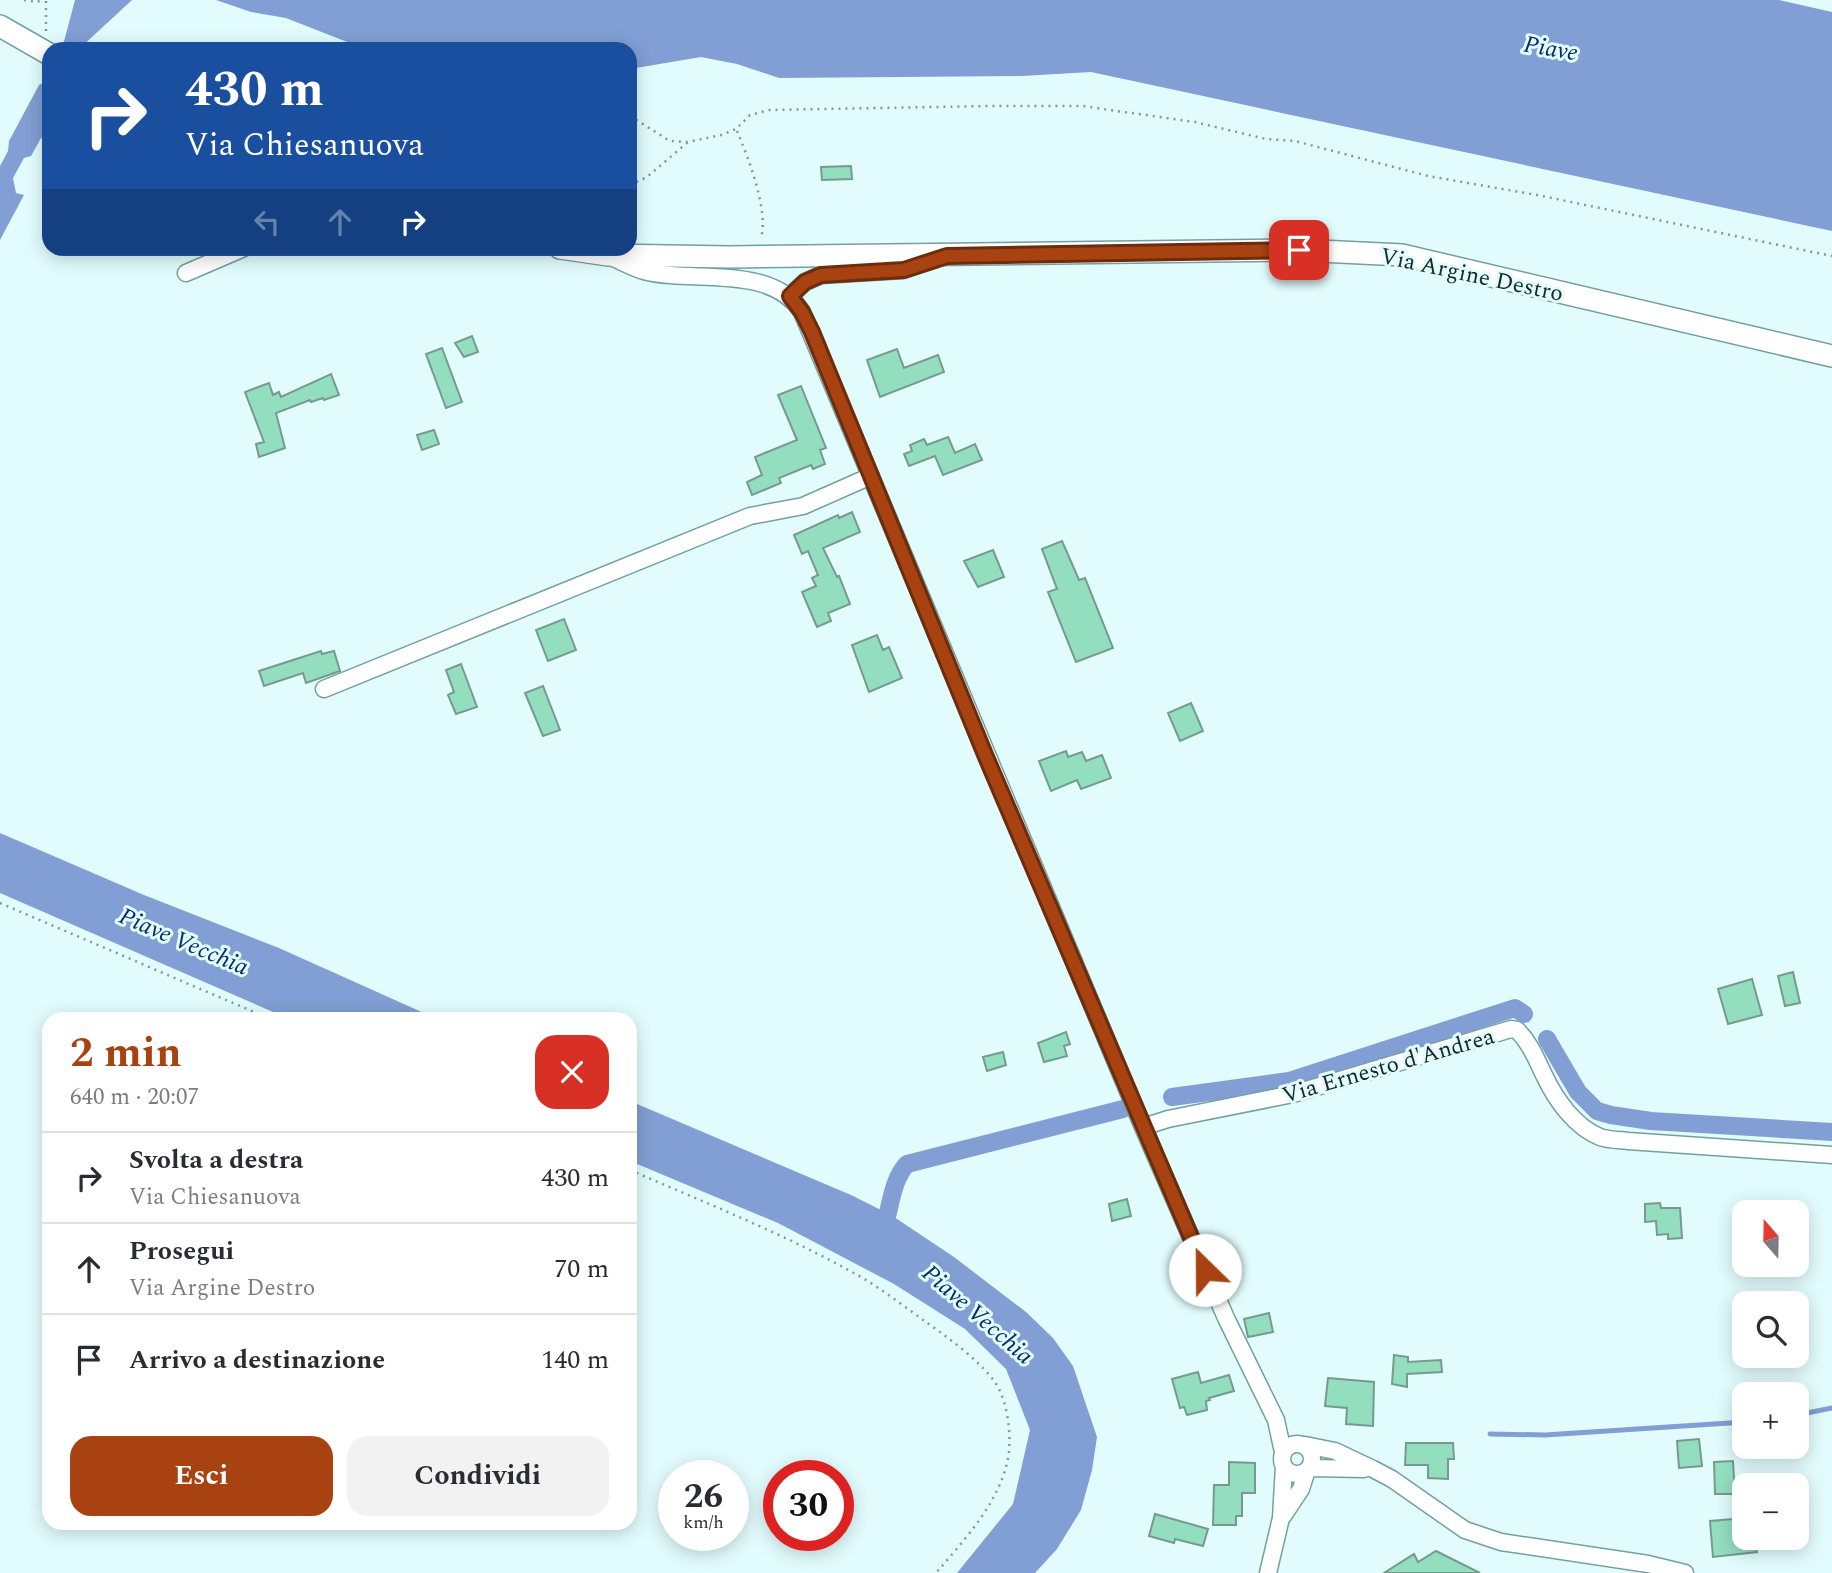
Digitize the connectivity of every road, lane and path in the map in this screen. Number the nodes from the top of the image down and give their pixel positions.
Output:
1 (24, 0) edge
2 (44, 0) edge
3 (0, 26) edge
4 (22, 39) junction
5 (0, 40) edge
6 (48, 42) edge
7 (42, 46) edge
8 (637, 120) edge
9 (736, 129) junction
10 (688, 142) junction
11 (637, 182) edge
12 (752, 241) dead end
13 (637, 255) edge
14 (225, 256) edge
15 (610, 256) edge
16 (947, 256) junction
17 (1832, 256) edge
18 (186, 272) dead end
19 (790, 296) junction
20 (1832, 356) edge
21 (871, 476) junction
22 (324, 689) dead end
23 (0, 903) edge
24 (254, 1012) edge
25 (1143, 1127) junction
26 (1832, 1155) edge
27 (637, 1173) edge
28 (1276, 1420) junction
29 (1302, 1444) junction
30 (1284, 1459) junction
31 (1309, 1469) junction
32 (1373, 1469) junction
33 (1281, 1518) junction
34 (936, 1573) edge
35 (1268, 1573) edge
36 (1685, 1573) edge

1 - 2 path
2 - 6 path
3 - 4 street
4 - 5 street
4 - 7 street
8 - 10 path
9 - 10 path
9 - 12 path
9 - 17 path
10 - 11 path
13 - 16 street, Via Argine Destro
14 - 18 street
15 - 19 street
16 - 19 street
16 - 20 street, Via Argine Destro
19 - 21 street
21 - 22 street
21 - 25 street
23 - 24 path
25 - 26 street, Via Ernesto d'Andrea
25 - 28 street
27 - 34 path
28 - 29 street
28 - 30 street
29 - 30 street
29 - 31 street
29 - 32 street
30 - 31 street
30 - 33 street
31 - 32 street
31 - 33 street
32 - 36 street
33 - 35 street

